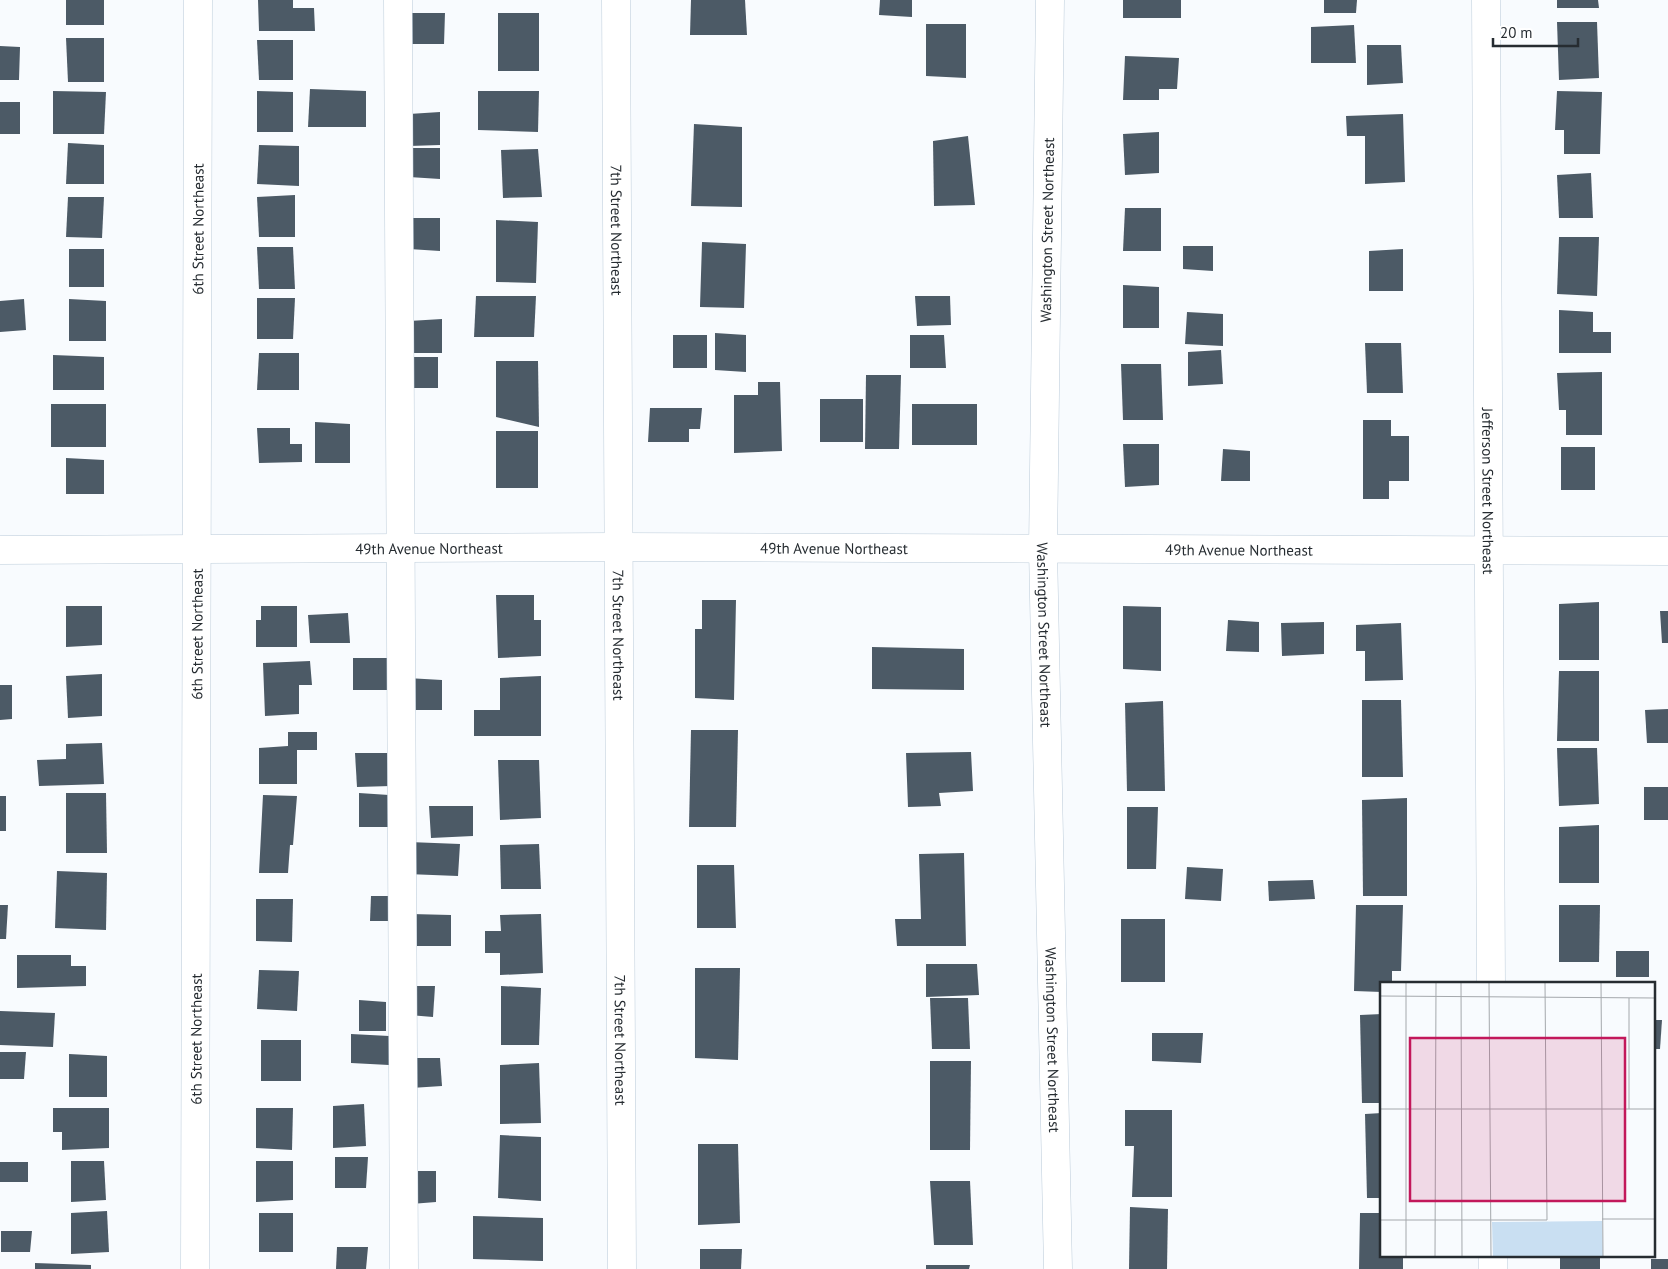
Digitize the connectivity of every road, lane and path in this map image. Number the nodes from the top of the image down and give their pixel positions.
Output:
1 (198, 0) edge
2 (398, 0) edge
3 (616, 0) edge
4 (1050, 0) edge
5 (1486, 0) edge
6 (617, 547) junction
7 (196, 548) junction
8 (402, 548) junction
9 (1043, 549) junction
10 (0, 550) edge
11 (1488, 550) junction
12 (1668, 551) edge
13 (1491, 982) edge
14 (1493, 1256) edge
15 (195, 1269) edge
16 (404, 1269) edge
17 (622, 1269) edge
18 (1058, 1269) edge
19 (1493, 1269) edge

1 - 7 street, 6th Street Northeast
2 - 8 street
3 - 6 street, 7th Street Northeast
4 - 9 street, Washington Street Northeast
5 - 11 street, Jefferson Street Northeast
6 - 8 street, 49th Avenue Northeast
6 - 9 street, 49th Avenue Northeast
6 - 17 street, 7th Street Northeast
7 - 8 street, 49th Avenue Northeast
7 - 10 street, 49th Avenue Northeast
7 - 15 street, 6th Street Northeast
8 - 16 street
9 - 11 street, 49th Avenue Northeast
9 - 18 street, Washington Street Northeast
11 - 12 street, 49th Avenue Northeast
11 - 13 street, Jefferson Street Northeast
14 - 19 street

